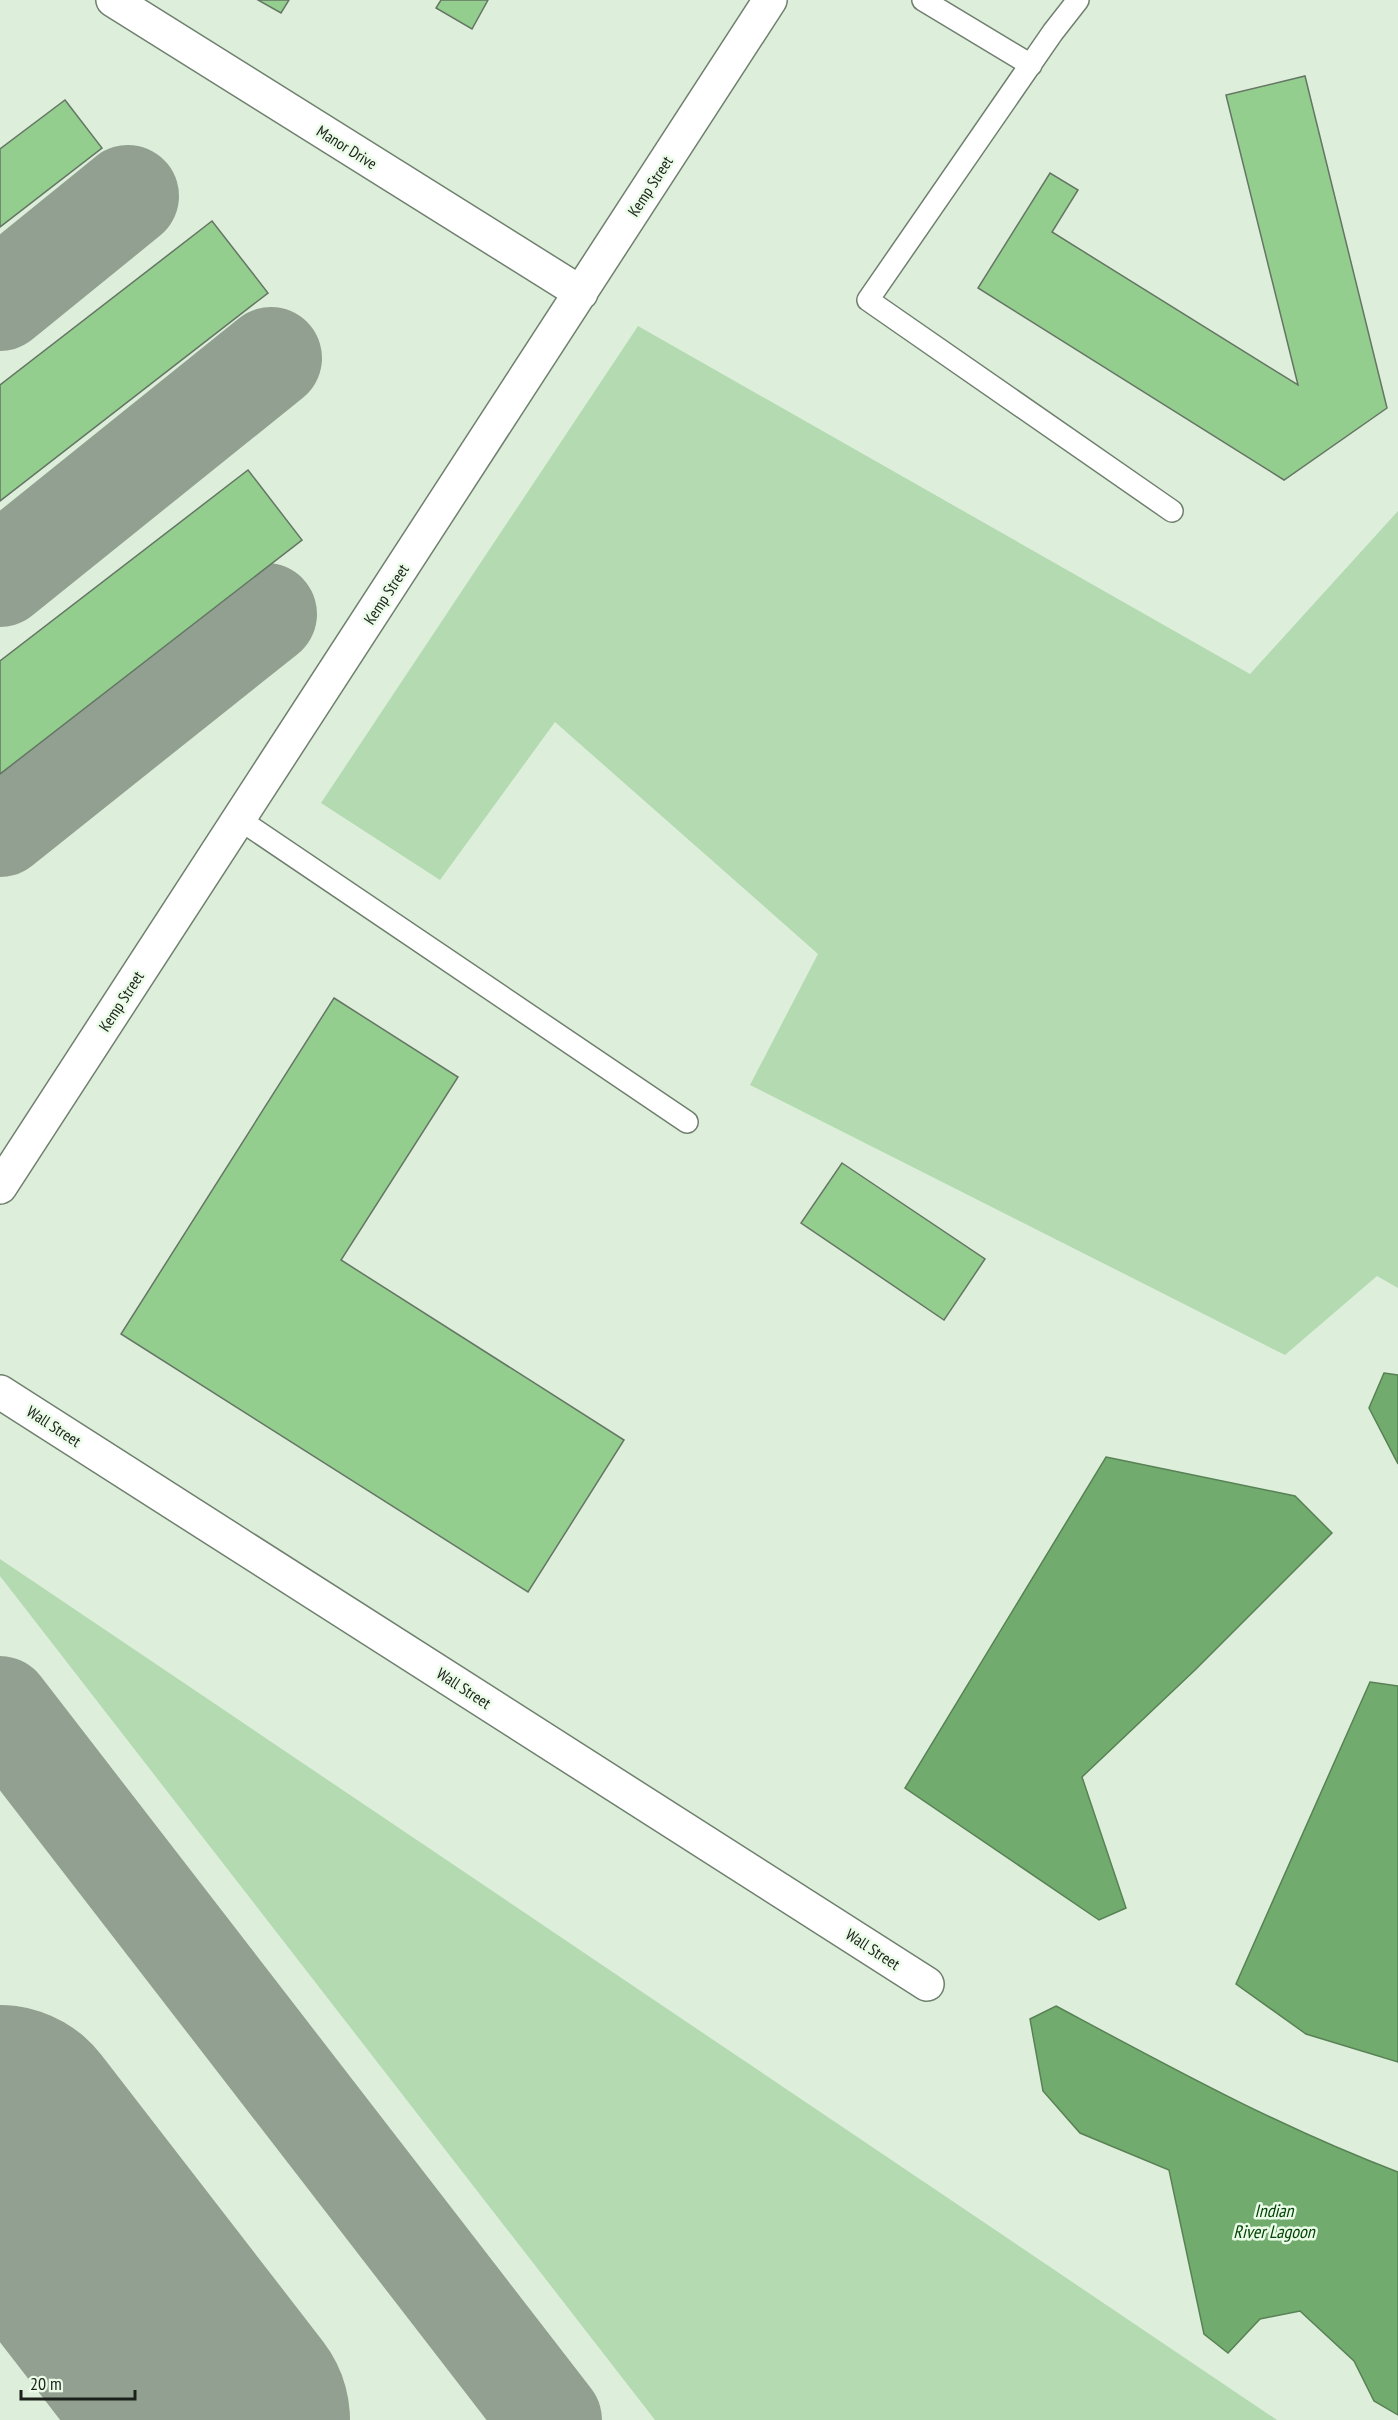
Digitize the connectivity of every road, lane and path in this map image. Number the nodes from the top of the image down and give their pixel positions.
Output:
1 (113, 0) edge
2 (770, 0) edge
3 (923, 0) edge
4 (1078, 0) edge
5 (1030, 65) junction
6 (581, 293) junction
7 (1172, 510) dead end
8 (239, 819) junction
9 (687, 1122) dead end
10 (0, 1187) edge
11 (0, 1392) edge
12 (927, 1984) dead end

1 - 6 street, Manor Drive
2 - 6 street, Kemp Street
3 - 5 lane
4 - 5 lane
5 - 7 lane
6 - 8 street, Kemp Street
8 - 9 lane
8 - 10 street, Kemp Street
11 - 12 street, Wall Street

